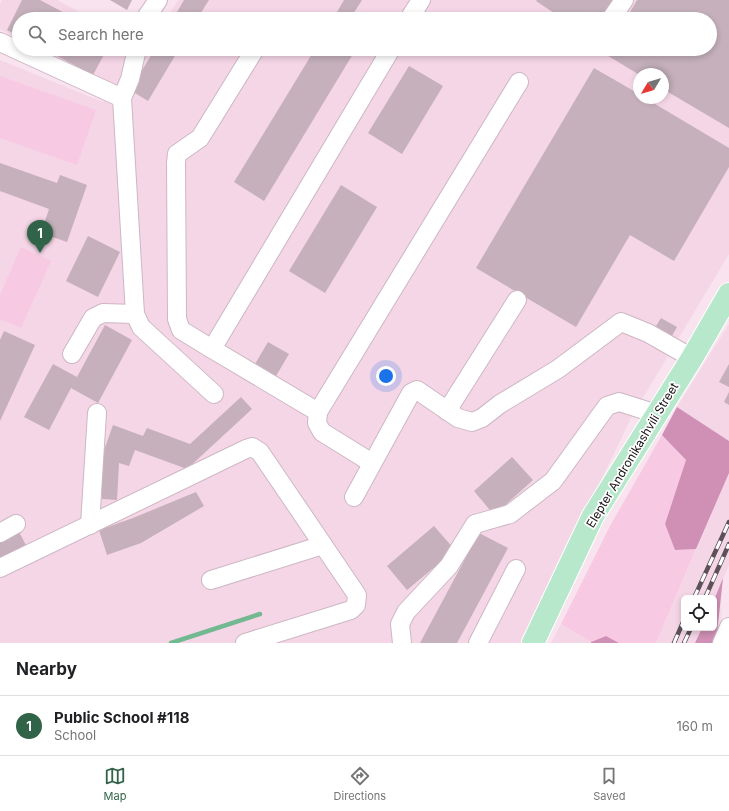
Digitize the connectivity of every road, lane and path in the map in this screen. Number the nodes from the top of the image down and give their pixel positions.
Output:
1 (158, 0) edge
2 (421, 0) edge
3 (624, 0) edge
4 (150, 12) edge
5 (413, 12) edge
6 (616, 12) edge
7 (0, 42) edge
8 (12, 48) edge
9 (30, 56) edge
10 (135, 56) edge
11 (251, 56) edge
12 (387, 56) edge
13 (519, 82) dead end
14 (122, 98) junction
15 (729, 294) edge
16 (517, 300) dead end
17 (135, 314) junction
18 (212, 349) junction
19 (72, 354) dead end
20 (692, 358) junction
21 (214, 394) dead end
22 (447, 411) junction
23 (318, 412) junction
24 (97, 413) dead end
25 (657, 414) junction
26 (372, 463) junction
27 (354, 497) dead end
28 (16, 524) dead end
29 (90, 525) junction
30 (0, 533) edge
31 (323, 545) junction
32 (0, 568) edge
33 (516, 569) dead end
34 (211, 580) dead end
35 (729, 627) edge
36 (245, 643) edge
37 (402, 643) edge
38 (478, 643) edge
39 (534, 643) edge
40 (722, 643) edge

1 - 4 street
2 - 5 street
3 - 6 street
7 - 8 street
9 - 14 street
10 - 14 street
11 - 18 street
12 - 18 street
13 - 23 street
14 - 17 street
15 - 20 main road, Elepter Andronikashvili Street
16 - 22 street
17 - 19 street
17 - 21 street
18 - 23 street
20 - 22 street
20 - 25 main road, Elepter Andronikashvili Street
22 - 26 street
23 - 26 street
24 - 29 street
25 - 37 street
25 - 39 main road, Elepter Andronikashvili Street
26 - 27 street
28 - 30 street
29 - 31 street
29 - 32 street
31 - 34 street
31 - 36 street
33 - 38 street
35 - 40 street

